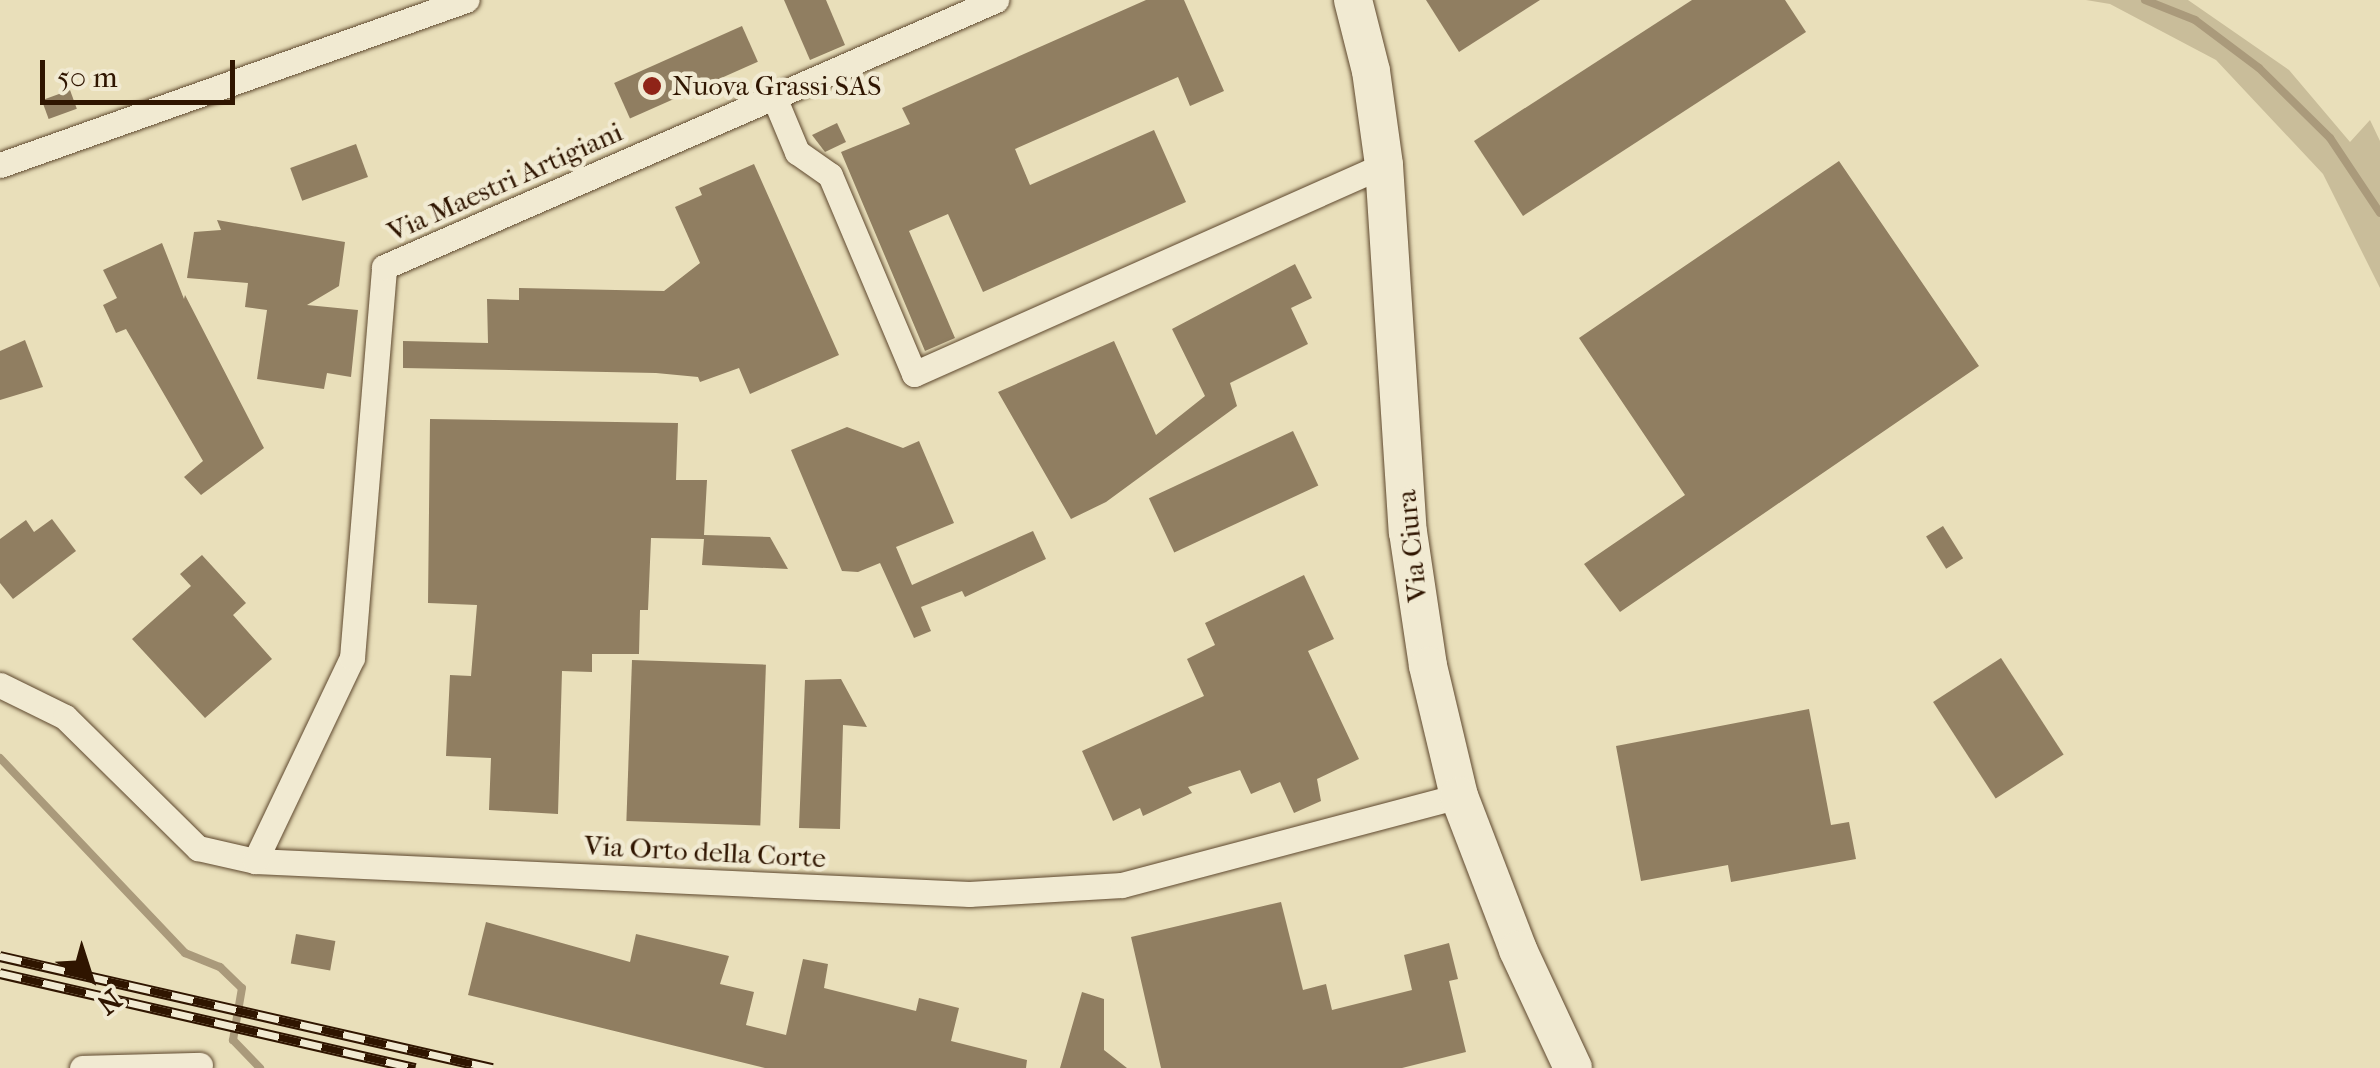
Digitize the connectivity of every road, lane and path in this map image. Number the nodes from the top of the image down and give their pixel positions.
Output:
1 (468, 0) edge
2 (996, 0) edge
3 (1353, 0) edge
4 (774, 97) junction
5 (0, 165) edge
6 (1384, 165) junction
7 (0, 685) edge
8 (1459, 796) junction
9 (255, 861) junction
10 (200, 1065) dead end
11 (82, 1068) edge
12 (1573, 1068) edge

1 - 5 street
2 - 4 street, Via Maestri Artigiani
3 - 6 main road, Via Ciura
4 - 6 street
4 - 9 street, Via Maestri Artigiani
6 - 8 main road, Via Ciura
7 - 9 street, Via Orto della Corte
8 - 9 street, Via Orto della Corte
8 - 12 main road, Via Ciura
10 - 11 street

